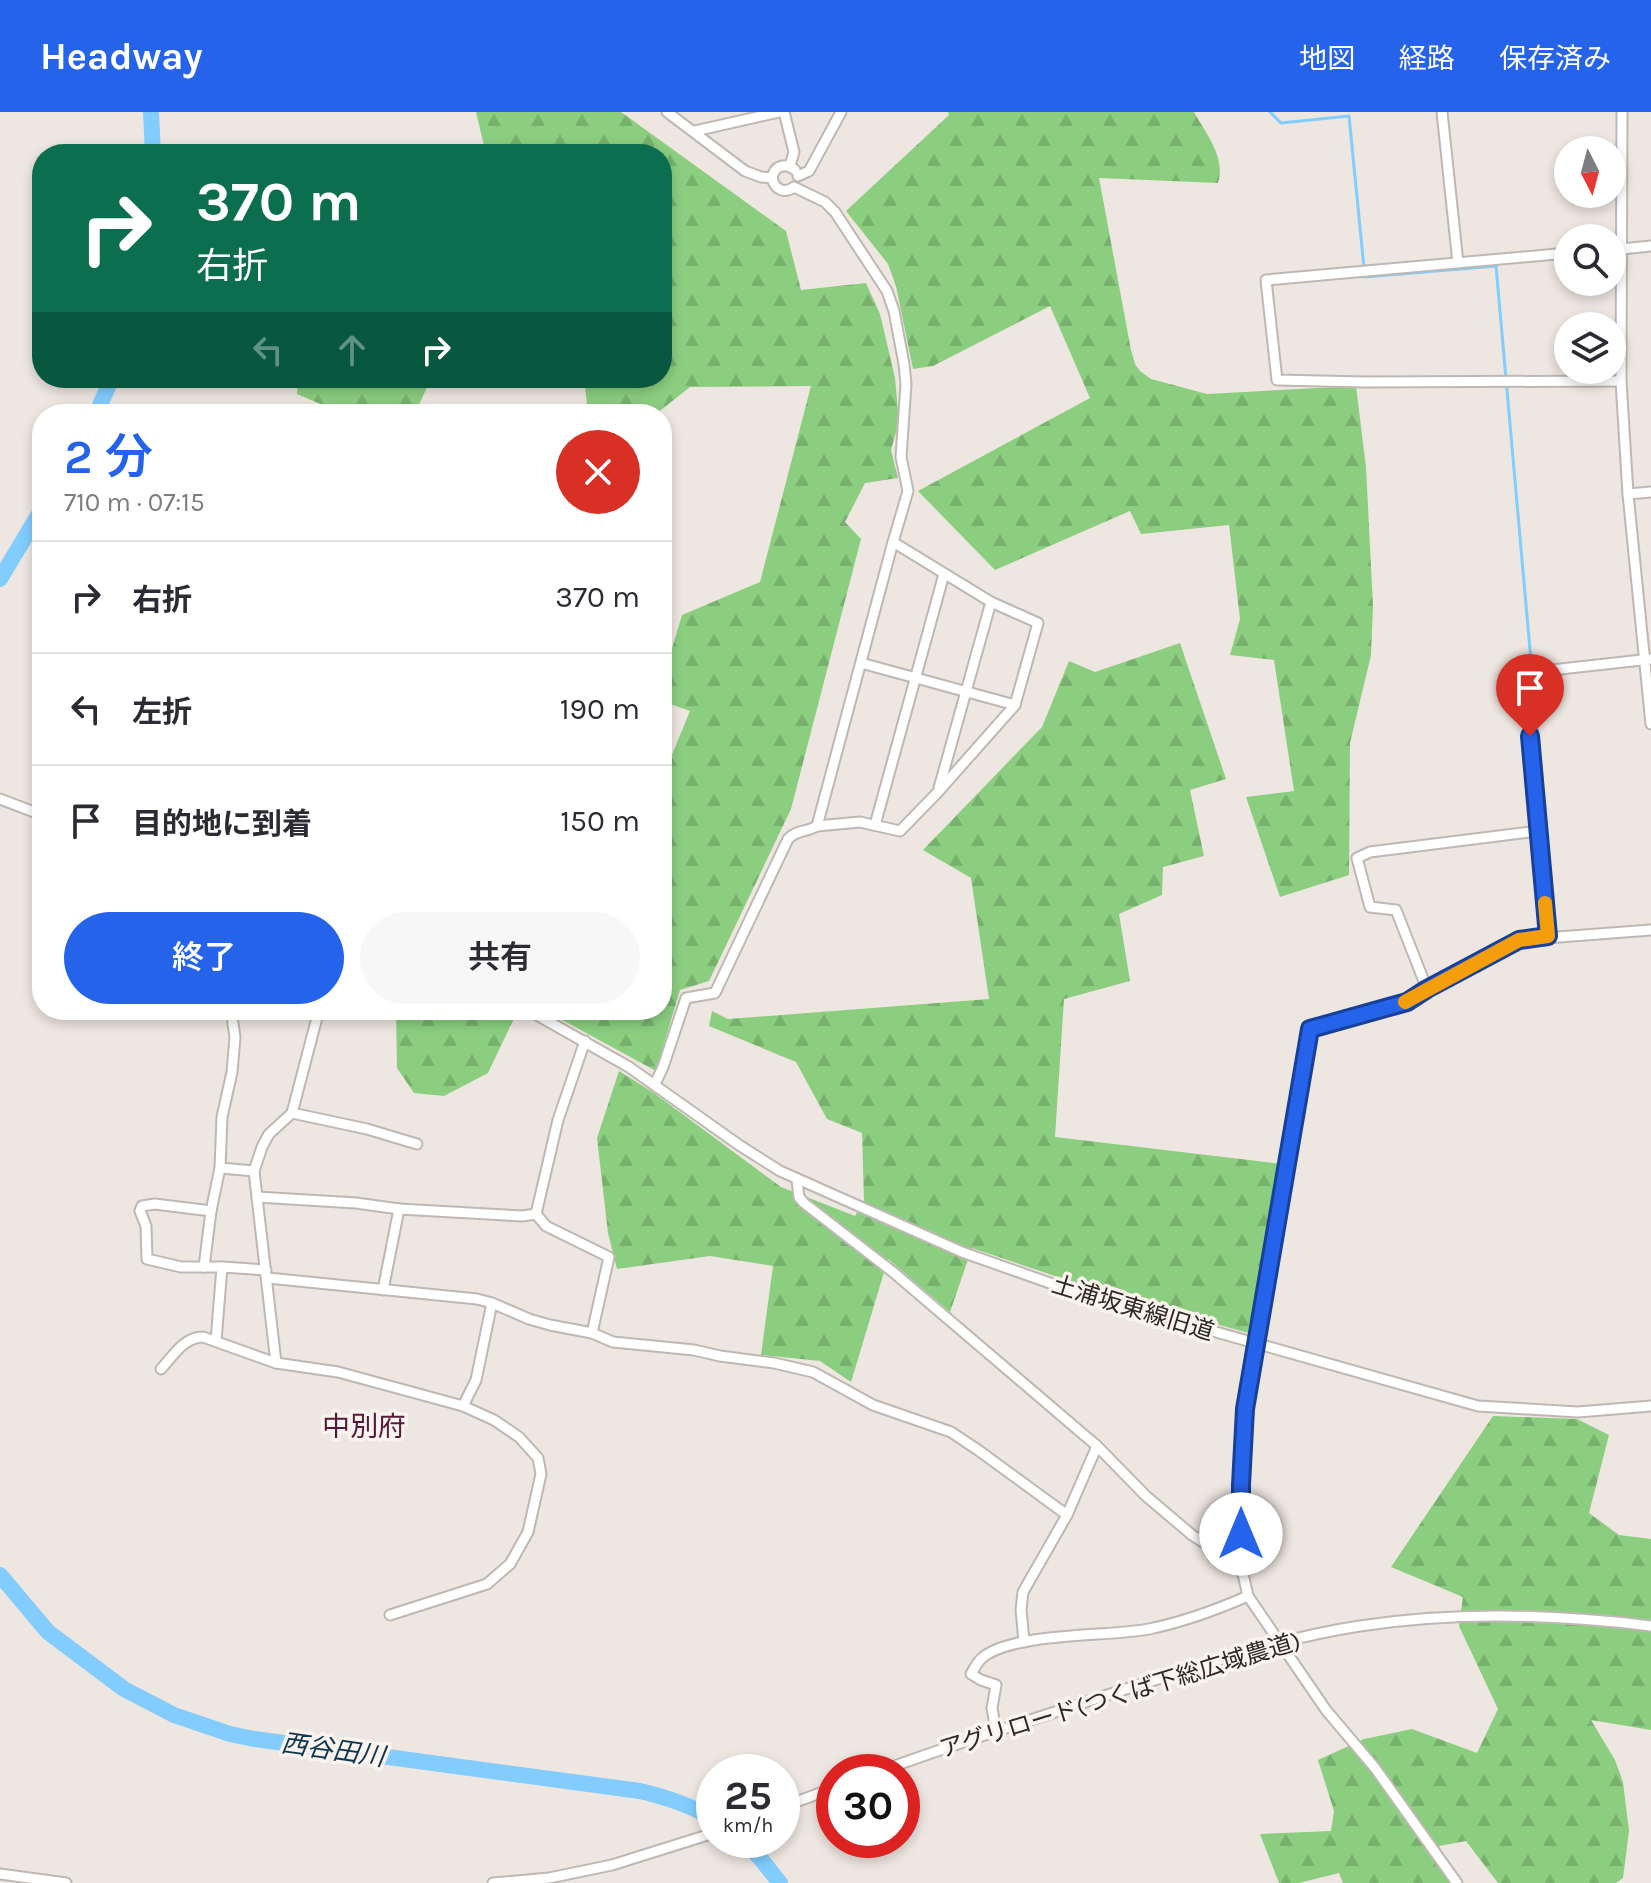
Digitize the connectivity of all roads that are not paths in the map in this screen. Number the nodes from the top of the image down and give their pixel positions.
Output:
1 (667, 112) edge
2 (782, 112) edge
3 (841, 112) edge
4 (1442, 112) edge
5 (1622, 112) edge
6 (695, 131) junction
7 (790, 166) junction
8 (798, 176) junction
9 (772, 178) junction
10 (794, 187) junction
11 (1618, 224) edge
12 (1651, 246) edge
13 (1626, 248) edge
14 (1554, 254) edge
15 (1458, 263) junction
16 (1554, 381) edge
17 (1621, 384) edge
18 (1651, 492) edge
19 (1628, 494) junction
20 (893, 542) junction
21 (944, 574) junction
22 (991, 602) junction
23 (1648, 659) edge
24 (861, 663) junction
25 (915, 678) junction
26 (965, 692) junction
27 (1015, 705) junction
28 (1651, 724) edge
29 (938, 792) junction
30 (0, 799) edge
31 (32, 811) edge
32 (875, 825) junction
33 (817, 826) junction
34 (1538, 831) junction
35 (1651, 930) edge
36 (1548, 936) junction
37 (1427, 989) junction
38 (232, 1020) edge
39 (316, 1020) edge
40 (546, 1020) edge
41 (585, 1041) junction
42 (655, 1084) junction
43 (292, 1113) junction
44 (417, 1144) dead end
45 (220, 1168) junction
46 (254, 1171) junction
47 (797, 1180) junction
48 (257, 1197) junction
49 (399, 1209) junction
50 (211, 1211) junction
51 (536, 1214) junction
52 (204, 1267) junction
53 (222, 1267) junction
54 (267, 1274) junction
55 (383, 1290) junction
56 (492, 1303) junction
57 (592, 1333) junction
58 (216, 1341) junction
59 (1257, 1344) junction
60 (276, 1363) junction
61 (161, 1369) dead end
62 (463, 1406) junction
63 (1651, 1406) edge
64 (1097, 1446) junction
65 (1067, 1515) junction
66 (1238, 1568) junction
67 (1248, 1596) junction
68 (390, 1615) dead end
69 (1651, 1626) edge
70 (1024, 1641) junction
71 (1280, 1643) junction
72 (996, 1731) junction
73 (920, 1757) edge
74 (696, 1839) edge
75 (0, 1874) edge
76 (66, 1883) edge
77 (493, 1883) edge
78 (1457, 1883) edge

1 - 6 street
2 - 6 street
2 - 7 street
3 - 8 street
4 - 15 street
5 - 11 street
6 - 9 street
7 - 8 street
7 - 9 street
8 - 10 street
9 - 10 street
10 - 20 street
12 - 13 street
14 - 15 street
15 - 16 street
17 - 19 street
18 - 19 street
19 - 23 street
20 - 21 street
20 - 24 street
21 - 22 street
21 - 25 street
22 - 26 street
22 - 27 street
23 - 28 street
23 - 34 street
24 - 25 street
24 - 33 street
25 - 26 street
25 - 32 street
26 - 27 street
26 - 29 street
27 - 29 street
29 - 32 street
30 - 31 street
32 - 33 street
33 - 42 street
34 - 36 street
34 - 37 street
35 - 36 street
36 - 37 street
37 - 59 street
38 - 45 street
39 - 43 street
40 - 41 street, 土浦坂東線旧道
41 - 42 street, 土浦坂東線旧道
41 - 51 street
42 - 47 street, 土浦坂東線旧道
43 - 44 street
43 - 46 street
45 - 46 street
45 - 50 street
46 - 48 street
47 - 59 street, 土浦坂東線旧道
47 - 64 street
48 - 49 street
48 - 54 street
49 - 51 street
49 - 55 street
50 - 52 street
50 - 52 street
51 - 57 street
52 - 53 street
53 - 54 street
53 - 58 street
54 - 55 street
54 - 60 street
55 - 56 street
56 - 57 street
56 - 62 street
57 - 65 street
58 - 60 street
58 - 61 street
59 - 63 street, 土浦坂東線旧道
59 - 66 street
60 - 62 street
62 - 68 street
64 - 65 street
64 - 66 street
65 - 70 street
66 - 67 street
67 - 70 street
67 - 71 street
69 - 71 street, アグリロード(つくば下総広域農道)
70 - 72 street
71 - 72 street, アグリロード(つくば下総広域農道)
71 - 78 street
72 - 73 street, アグリロード(つくば下総広域農道)
74 - 77 street
75 - 76 street

